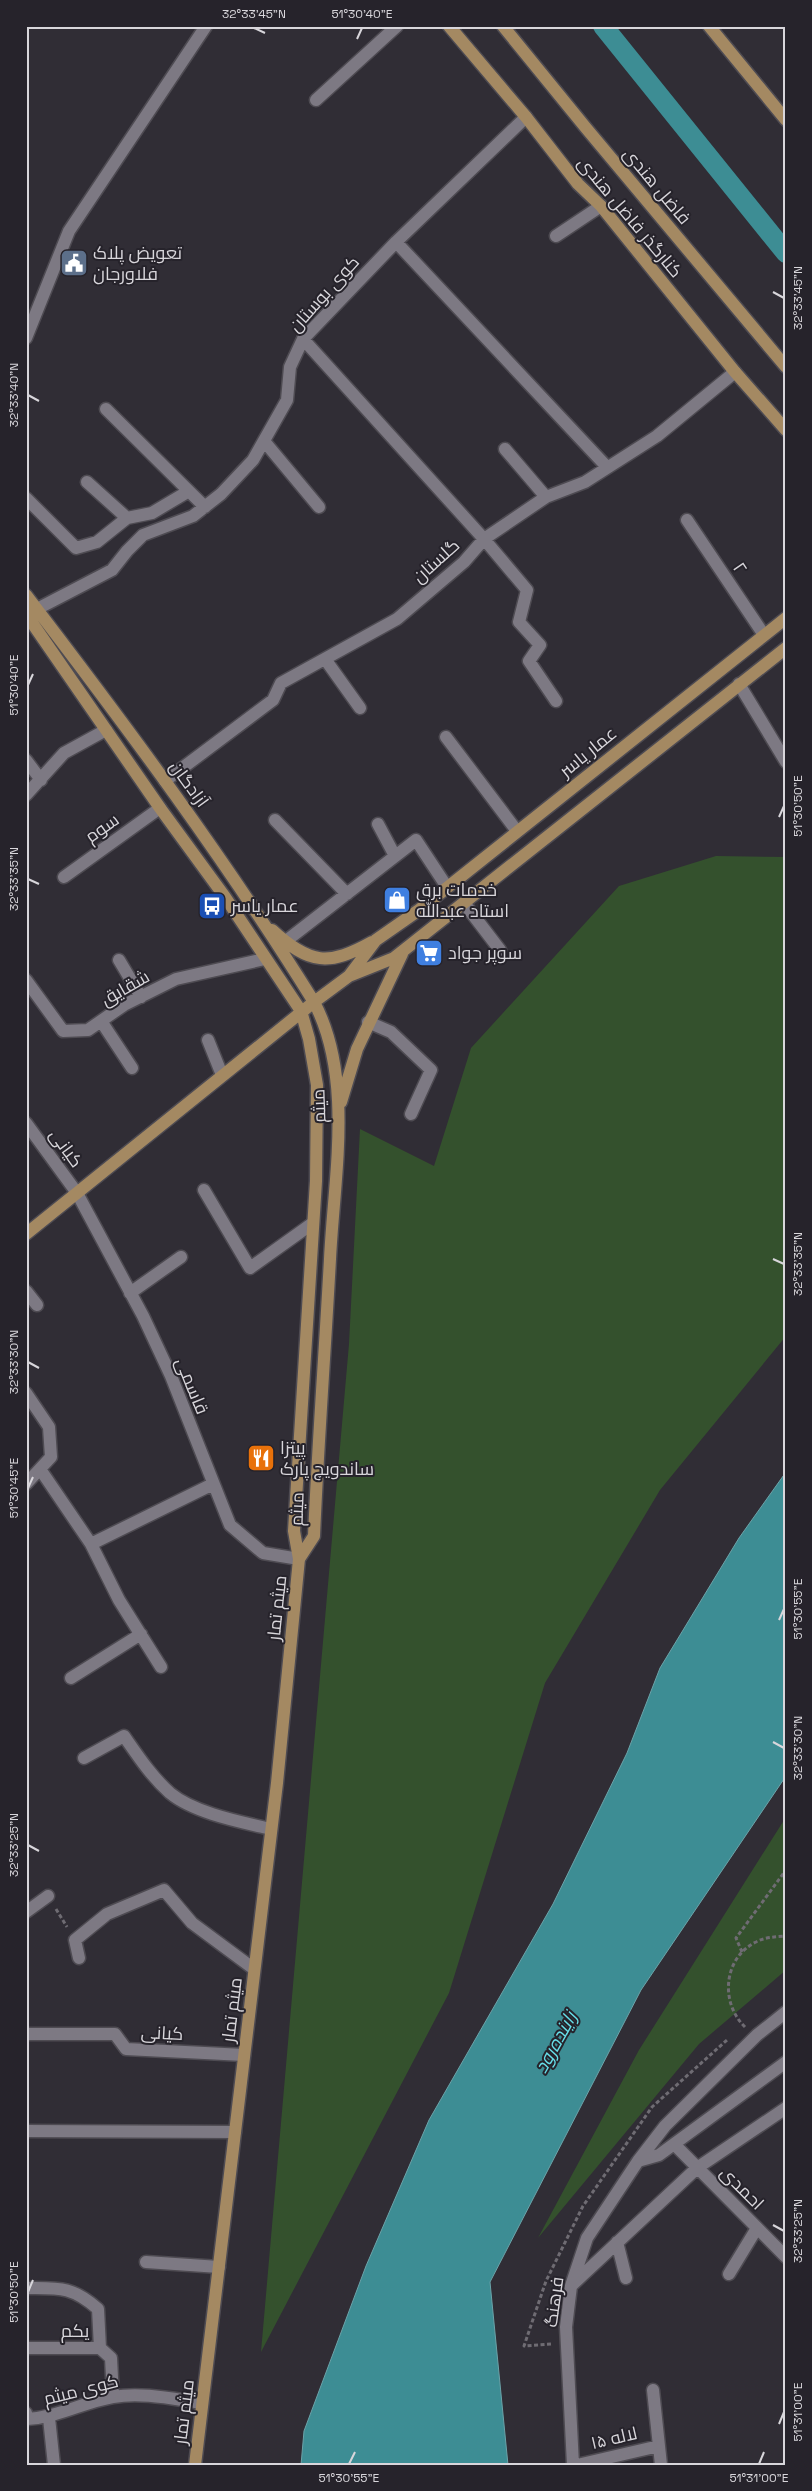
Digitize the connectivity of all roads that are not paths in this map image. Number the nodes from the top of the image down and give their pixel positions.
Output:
1 (206, 26) edge
2 (397, 26) edge
3 (449, 26) edge
4 (503, 26) edge
5 (709, 26) edge
6 (316, 100) dead end
7 (526, 117) junction
8 (786, 120) edge
9 (601, 206) junction
10 (556, 236) dead end
11 (396, 242) junction
12 (26, 338) edge
13 (304, 339) junction
14 (786, 367) edge
15 (735, 372) junction
16 (106, 409) dead end
17 (786, 430) edge
18 (264, 441) junction
19 (505, 449) dead end
20 (607, 467) junction
21 (87, 482) dead end
22 (189, 491) junction
23 (546, 497) junction
24 (26, 498) edge
25 (205, 507) junction
26 (319, 507) dead end
27 (127, 518) junction
28 (687, 520) dead end
29 (484, 539) junction
30 (26, 594) edge
31 (32, 611) edge
32 (786, 618) edge
33 (764, 635) junction
34 (786, 648) edge
35 (326, 659) junction
36 (740, 684) junction
37 (556, 701) dead end
38 (360, 708) dead end
39 (106, 730) junction
40 (446, 737) dead end
41 (782, 747) edge
42 (26, 760) edge
43 (786, 762) edge
44 (41, 780) junction
45 (165, 781) junction
46 (26, 795) edge
47 (160, 808) junction
48 (275, 820) dead end
49 (378, 824) dead end
50 (518, 832) junction
51 (395, 856) junction
52 (64, 877) dead end
53 (447, 888) junction
54 (347, 894) junction
55 (464, 903) junction
56 (262, 920) junction
57 (376, 940) junction
58 (286, 941) junction
59 (500, 950) dead end
60 (403, 952) junction
61 (265, 959) junction
62 (119, 960) dead end
63 (349, 976) junction
64 (26, 980) edge
65 (141, 997) junction
66 (314, 1002) junction
67 (301, 1011) junction
68 (101, 1021) junction
69 (368, 1022) junction
70 (208, 1040) dead end
71 (132, 1068) dead end
72 (222, 1075) junction
73 (339, 1109) junction
74 (410, 1114) dead end
75 (26, 1123) edge
76 (204, 1190) dead end
77 (77, 1193) junction
78 (313, 1223) junction
79 (26, 1234) edge
80 (181, 1257) dead end
81 (26, 1291) edge
82 (130, 1293) junction
83 (37, 1305) dead end
84 (26, 1393) edge
85 (40, 1468) junction
86 (26, 1484) edge
87 (213, 1484) junction
88 (91, 1544) junction
89 (299, 1559) junction
90 (140, 1634) junction
91 (162, 1667) dead end
92 (71, 1678) dead end
93 (84, 1758) dead end
94 (271, 1829) junction
95 (48, 1896) road end
96 (26, 1912) edge
97 (79, 1958) dead end
98 (254, 1969) junction
99 (786, 2012) edge
100 (26, 2034) edge
101 (244, 2054) junction
102 (786, 2062) edge
103 (786, 2108) edge
104 (26, 2131) edge
105 (235, 2132) junction
106 (674, 2144) junction
107 (638, 2161) junction
108 (697, 2168) junction
109 (757, 2228) junction
110 (617, 2242) junction
111 (786, 2257) edge
112 (146, 2262) dead end
113 (218, 2267) junction
114 (729, 2274) dead end
115 (626, 2278) dead end
116 (571, 2286) junction
117 (26, 2288) edge
118 (26, 2348) edge
119 (100, 2348) junction
120 (652, 2390) dead end
121 (112, 2397) junction
122 (202, 2403) junction
123 (27, 2416) edge
124 (49, 2418) junction
125 (659, 2446) junction
126 (54, 2465) edge
127 (195, 2465) edge
128 (575, 2465) edge
129 (661, 2465) edge

1 - 12 street
2 - 6 street
3 - 7 main road, کنارگذر فاضل هندی
4 - 14 main road, فاضل هندی
5 - 8 main road
7 - 9 main road, کنارگذر فاضل هندی
7 - 11 street, کوی بوستان
9 - 10 street
9 - 15 main road, کنارگذر فاضل هندی
11 - 13 street, کوی بوستان
11 - 20 street
13 - 18 street, کوی بوستان
13 - 29 street
15 - 17 main road, کنارگذر فاضل هندی
15 - 20 street, گلستان
16 - 22 street
18 - 25 street, کوی بوستان
18 - 26 street
19 - 23 street
20 - 23 street, گلستان
21 - 27 street
22 - 25 street
22 - 27 street
23 - 29 street, گلستان
24 - 27 street
25 - 31 street, کوی بوستان
28 - 33 street, ۲
29 - 35 street, گلستان
29 - 37 street
30 - 31 main road, آزادگان
31 - 39 main road, آزادگان
31 - 45 main road, آزادگان
32 - 33 main road, عمار یاسر
33 - 50 main road, عمار یاسر
34 - 36 main road, عمار یاسر
35 - 38 street
35 - 45 street, گلستان
36 - 41 street
36 - 55 main road, عمار یاسر
39 - 44 street
39 - 47 main road, آزادگان
40 - 50 street
41 - 43 street
42 - 44 street
44 - 46 street
45 - 56 main road, آزادگان
47 - 52 street, سوم
47 - 61 main road, آزادگان
48 - 54 street
49 - 51 street
50 - 53 main road, عمار یاسر
51 - 53 street
51 - 54 street
53 - 57 main road, عمار یاسر
54 - 58 street
55 - 59 street
55 - 60 main road, عمار یاسر
56 - 58 main road
56 - 66 main road, آزادگان
57 - 58 main road
57 - 63 main road, عمار یاسر
60 - 63 main road, عمار یاسر
60 - 69 main road
61 - 65 street, شقایق
61 - 67 main road, آزادگان
62 - 65 street
63 - 66 main road, عمار یاسر
64 - 68 street, شقایق
65 - 68 street, شقایق
66 - 67 main road, عمار یاسر
66 - 73 main road, میثم
67 - 72 main road
67 - 78 main road, میثم
68 - 71 street
69 - 73 main road
69 - 74 street
70 - 72 street
72 - 77 main road
73 - 89 main road, میثم
75 - 77 street, کیانی
76 - 78 street
77 - 79 main road
77 - 82 street, قاسمی
78 - 89 main road, میثم
80 - 82 street
81 - 83 street
82 - 87 street, قاسمی
84 - 85 street
85 - 86 street
85 - 88 street
87 - 88 street
87 - 89 street, قاسمی
88 - 90 street
89 - 94 main road, میثم تمار
90 - 91 street
90 - 92 street
93 - 94 street
94 - 98 main road, میثم تمار
95 - 96 street
97 - 98 street
98 - 101 main road, میثم تمار
99 - 107 street, فرهنگ
100 - 101 street, کیانی
101 - 105 main road, میثم تمار
102 - 106 street
103 - 108 street
104 - 105 street
105 - 113 main road, میثم تمار
106 - 107 street
106 - 108 street, احمدی
107 - 116 street, فرهنگ
108 - 109 street, احمدی
108 - 110 street
109 - 111 street, احمدی
109 - 114 street
110 - 115 street
110 - 116 street
112 - 113 street
113 - 122 main road, میثم تمار
116 - 128 street, فرهنگ
117 - 119 street
118 - 119 street, یکم
119 - 121 street, یکم
120 - 125 street
121 - 122 street, کوی میثم
121 - 124 street, کوی میثم
122 - 127 main road, میثم تمار
123 - 124 street, کوی میثم
124 - 126 street
125 - 128 street, لاله ۱۵
125 - 129 street

